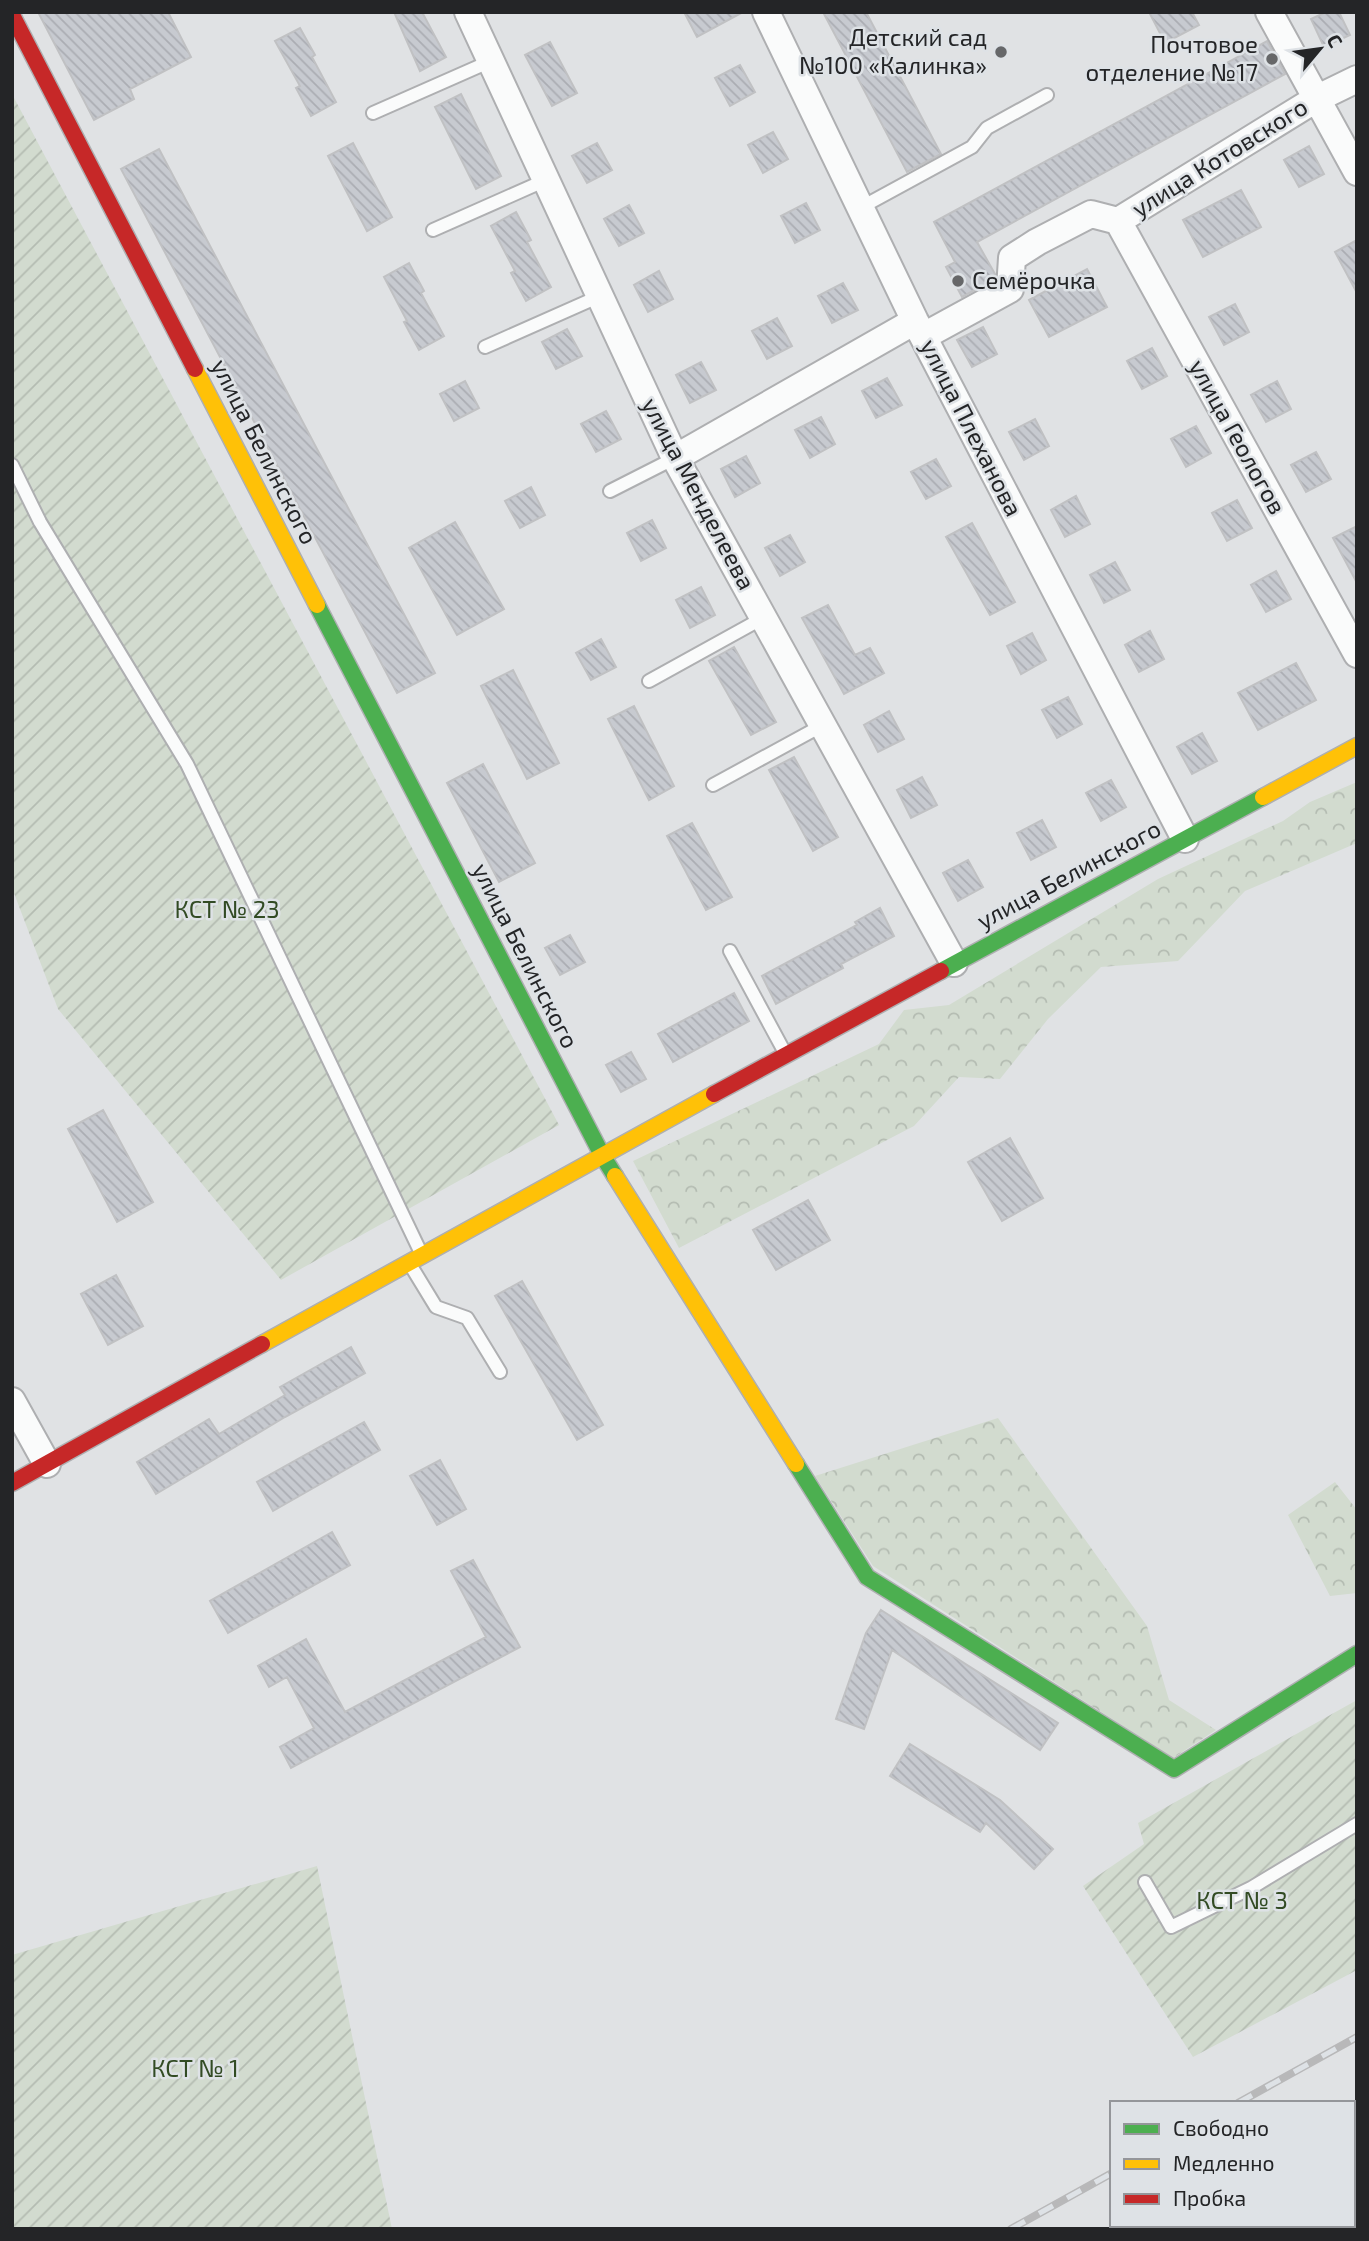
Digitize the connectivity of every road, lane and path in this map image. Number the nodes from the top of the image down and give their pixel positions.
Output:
1 (468, 12) edge
2 (766, 12) edge
3 (1269, 12) edge
4 (12, 15) edge
5 (491, 61) junction
6 (1357, 79) edge
7 (1046, 95) dead end
8 (1316, 99) junction
9 (373, 113) dead end
10 (1357, 172) edge
11 (546, 180) junction
12 (860, 208) junction
13 (1118, 220) junction
14 (433, 230) dead end
15 (600, 296) junction
16 (920, 328) junction
17 (485, 347) dead end
18 (675, 458) junction
19 (12, 465) edge
20 (610, 491) dead end
21 (764, 618) junction
22 (1357, 654) edge
23 (649, 681) dead end
24 (823, 725) junction
25 (1357, 746) edge
26 (713, 785) dead end
27 (1185, 839) junction
28 (730, 951) dead end
29 (954, 963) junction
30 (786, 1055) junction
31 (602, 1155) junction
32 (415, 1259) junction
33 (500, 1372) dead end
34 (12, 1401) edge
35 (47, 1464) junction
36 (12, 1483) edge
37 (1357, 1654) edge
38 (1357, 1824) edge
39 (1145, 1882) dead end

1 - 5 street, улица Менделеева
2 - 12 street, улица Плеханова
3 - 8 street
4 - 31 street, улица Белинского
5 - 9 lane
5 - 11 street, улица Менделеева
6 - 8 street, улица Котовского
7 - 12 lane
8 - 10 street
8 - 13 street, улица Котовского
11 - 14 lane
11 - 15 street, улица Менделеева
12 - 16 street, улица Плеханова
13 - 16 street, улица Котовского
13 - 22 street, улица Геологов
15 - 17 lane
15 - 18 street, улица Менделеева
16 - 18 street, улица Котовского
16 - 27 street, улица Плеханова
18 - 20 lane
18 - 21 street, улица Менделеева
19 - 32 lane
21 - 23 lane
21 - 24 street, улица Менделеева
24 - 26 lane
24 - 29 street, улица Менделеева
25 - 27 street, улица Белинского
27 - 29 street, улица Белинского
28 - 30 lane
29 - 30 street, улица Белинского
30 - 31 street, улица Белинского
31 - 32 street
31 - 37 street
32 - 33 lane
32 - 35 street
34 - 35 street
35 - 36 street
38 - 39 lane

